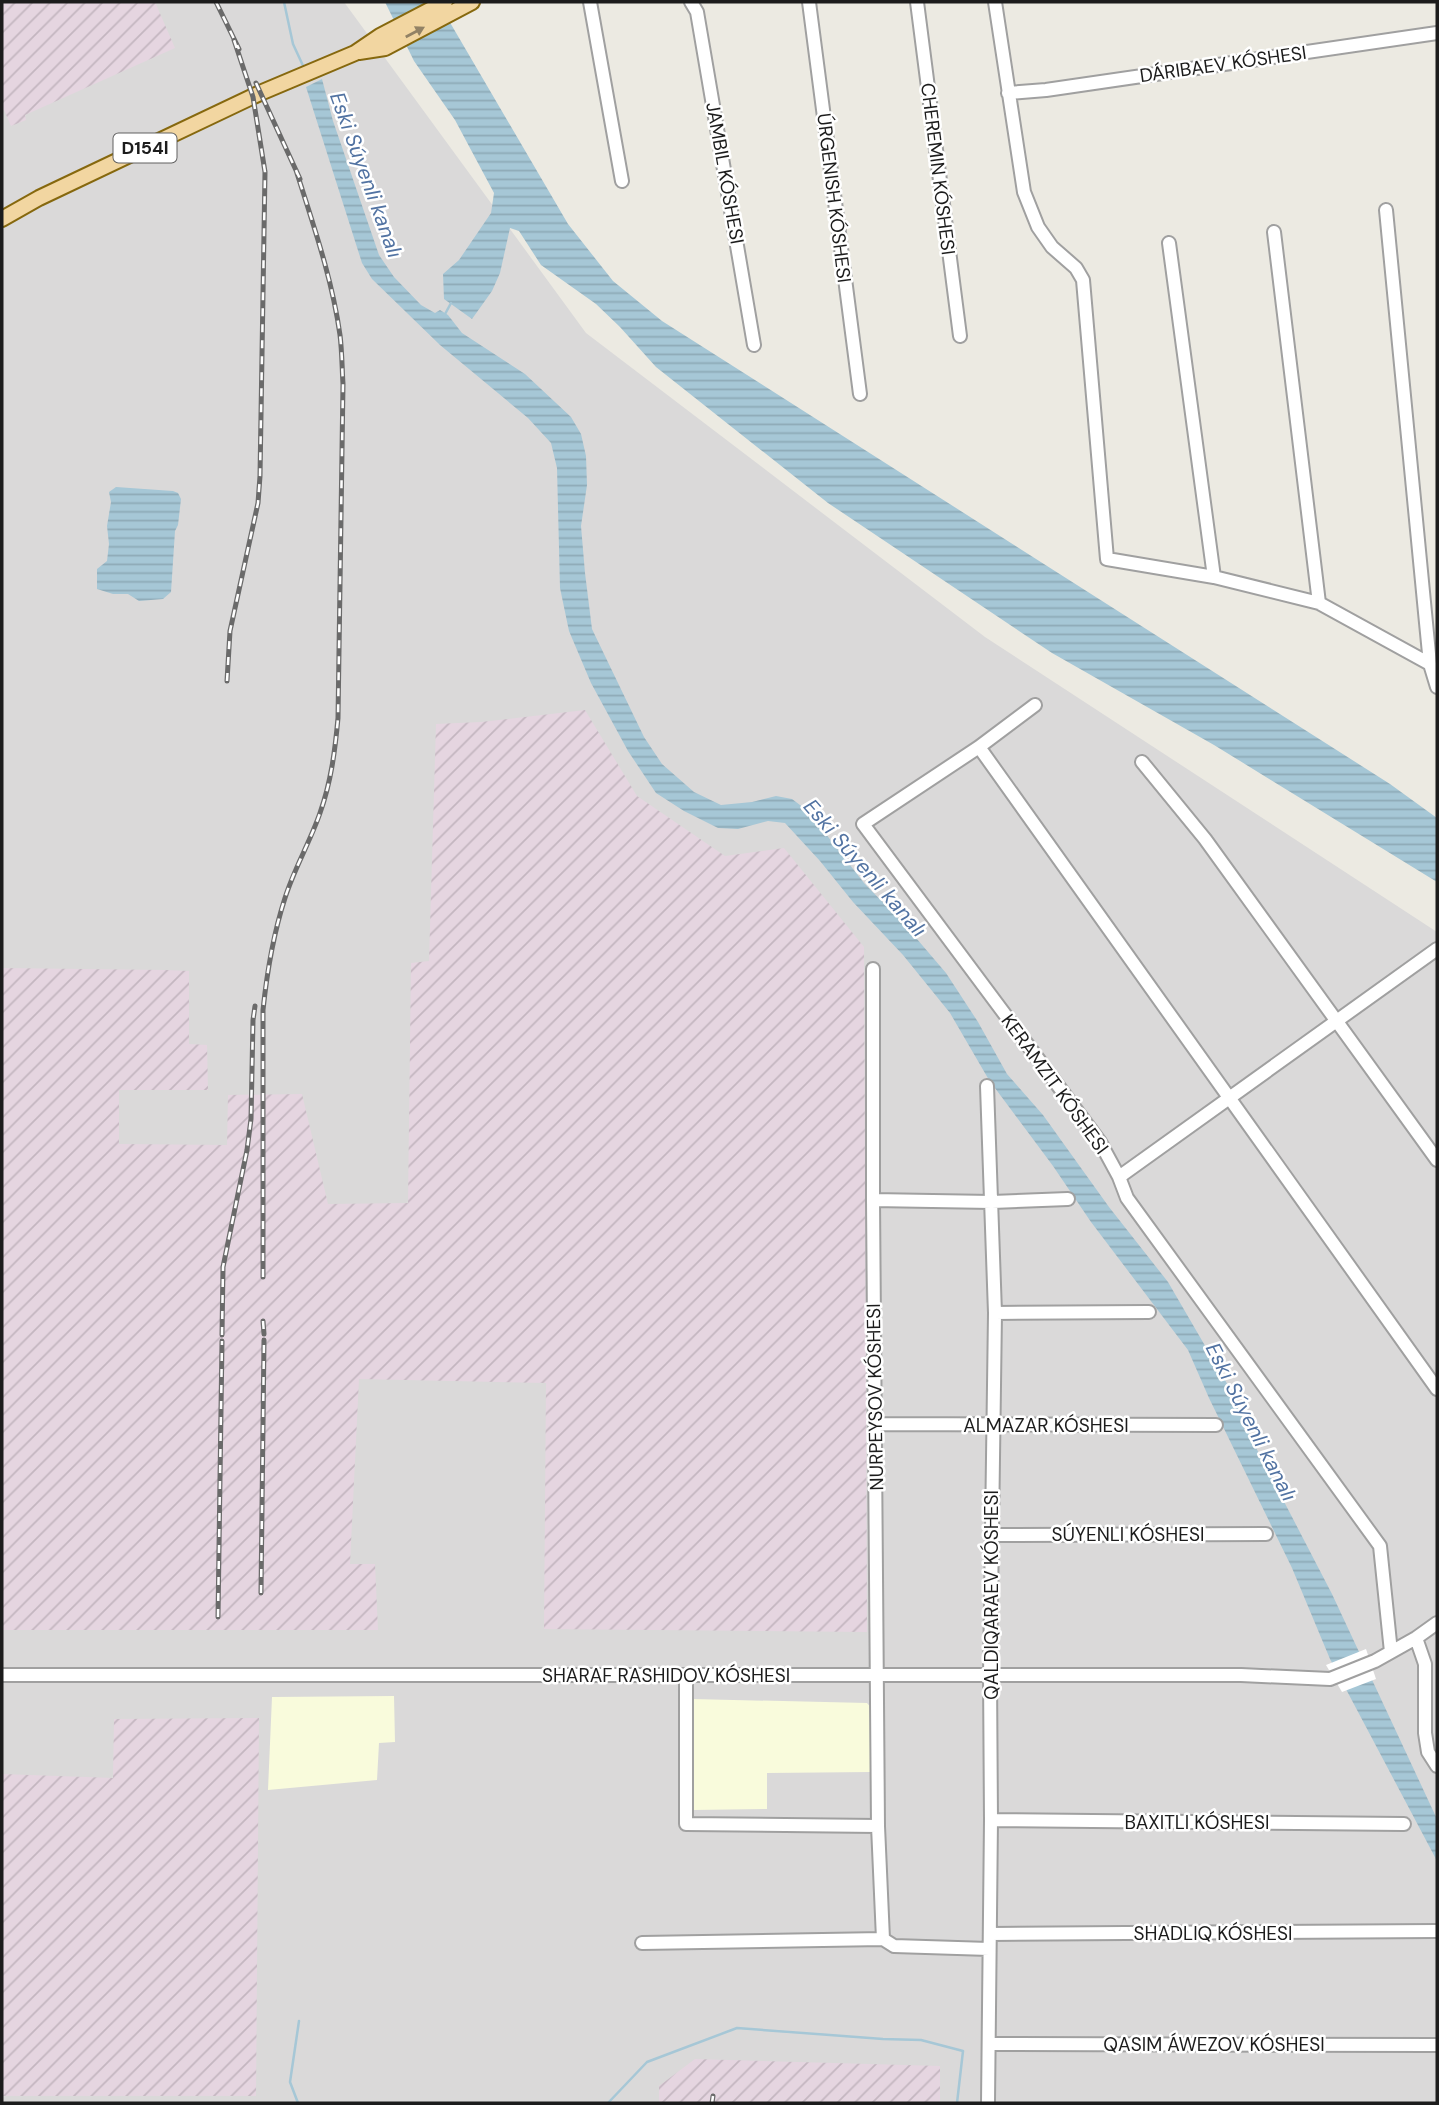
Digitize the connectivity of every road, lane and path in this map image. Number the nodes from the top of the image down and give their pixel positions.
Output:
1 (445, 2) edge
2 (472, 2) edge
3 (590, 2) edge
4 (691, 2) edge
5 (809, 2) edge
6 (917, 2) edge
7 (995, 2) edge
8 (1437, 33) edge
9 (355, 53) junction
10 (1008, 93) junction
11 (622, 181) dead end
12 (1385, 210) dead end
13 (2, 219) edge
14 (1274, 232) dead end
15 (1169, 243) dead end
16 (960, 336) dead end
17 (754, 345) dead end
18 (860, 394) dead end
19 (1214, 577) junction
20 (1319, 603) junction
21 (1430, 664) junction
22 (1437, 687) edge
23 (1035, 705) dead end
24 (979, 747) junction
25 (1142, 762) dead end
26 (1437, 949) edge
27 (873, 969) dead end
28 (1335, 1020) junction
29 (987, 1086) dead end
30 (1229, 1099) junction
31 (1437, 1160) edge
32 (1119, 1177) junction
33 (1068, 1199) dead end
34 (873, 1200) junction
35 (992, 1202) junction
36 (1149, 1312) dead end
37 (995, 1313) junction
38 (1437, 1389) edge
39 (876, 1424) junction
40 (1216, 1425) dead end
41 (993, 1426) junction
42 (1266, 1534) dead end
43 (991, 1535) junction
44 (1437, 1623) edge
45 (1416, 1638) junction
46 (1391, 1652) junction
47 (2, 1675) edge
48 (686, 1675) junction
49 (877, 1675) junction
50 (990, 1675) junction
51 (1437, 1766) edge
52 (991, 1821) junction
53 (1404, 1824) dead end
54 (878, 1826) junction
55 (1437, 1931) edge
56 (990, 1934) junction
57 (883, 1939) junction
58 (642, 1943) dead end
59 (989, 1949) junction
60 (990, 2044) junction
61 (1437, 2045) edge
62 (988, 2103) edge

1 - 9 main road, D154l
9 -> 2 main road, D154l
3 - 11 street
4 - 17 street
5 - 18 street, ÚRGENISH KÓSHESI
6 - 16 street, CHEREMIN KÓSHESI
7 - 10 street
8 - 10 street, DÁRIBAEV KÓSHESI
9 - 13 main road, D154l
10 - 19 street
12 - 21 street
14 - 20 street
15 - 19 street
19 - 20 street
20 - 21 street
21 - 22 street
23 - 24 street, KERAMZIT KÓSHESI
24 - 30 street
24 - 32 street, KERAMZIT KÓSHESI
25 - 28 street
26 - 28 street
27 - 34 street, NURPEYSOV KÓSHESI
28 - 30 street
28 - 31 street
29 - 35 street
30 - 32 street
30 - 38 street
32 - 46 street, KERAMZIT KÓSHESI
33 - 35 street
34 - 35 street
34 - 39 street, NURPEYSOV KÓSHESI
35 - 37 street
36 - 37 street
37 - 41 street
39 - 41 street, ALMAZAR KÓSHESI
39 - 49 street, NURPEYSOV KÓSHESI
40 - 41 street, ALMAZAR KÓSHESI
41 - 43 street
42 - 43 street, SÚYENLI KÓSHESI
43 - 50 street
44 - 45 street
45 - 46 street
45 - 51 street
46 - 50 street, SHARAF RASHIDOV KÓSHESI
47 - 48 street, SHARAF RASHIDOV KÓSHESI
48 - 49 street, SHARAF RASHIDOV KÓSHESI
48 - 54 street
49 - 50 street, SHARAF RASHIDOV KÓSHESI
49 - 54 street, NURPEYSOV KÓSHESI
50 - 52 street
52 - 53 street
52 - 56 street
54 - 57 street, NURPEYSOV KÓSHESI
55 - 56 street
56 - 59 street
57 - 58 street
57 - 59 street
59 - 60 street
60 - 61 street
60 - 62 street

